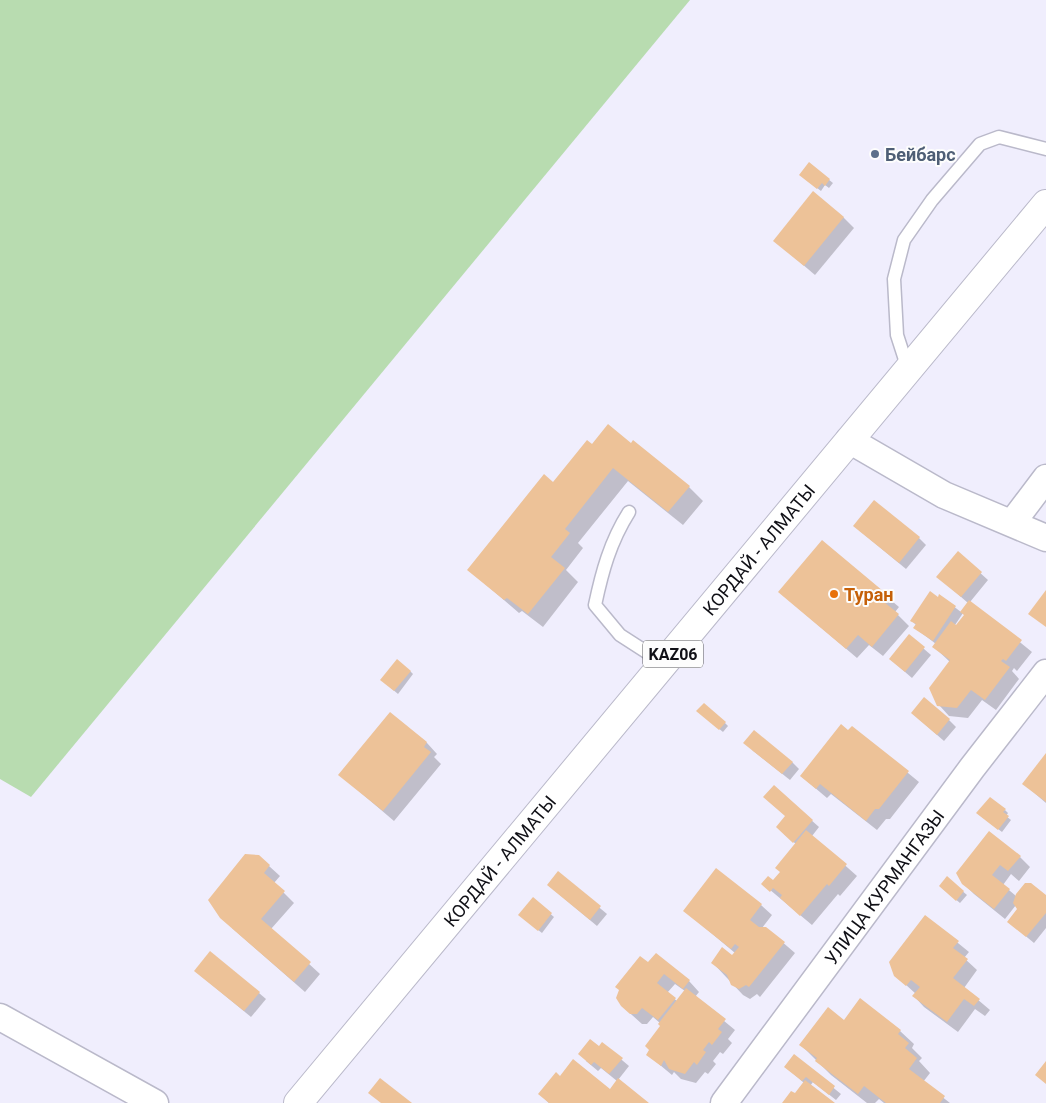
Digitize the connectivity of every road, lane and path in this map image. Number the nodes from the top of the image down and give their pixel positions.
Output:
1 (1046, 149) edge
2 (1046, 204) edge
3 (908, 369) junction
4 (849, 440) junction
5 (1046, 478) edge
6 (629, 512) dead end
7 (1012, 524) junction
8 (1046, 538) edge
9 (665, 664) junction
10 (1046, 673) edge
11 (0, 1016) edge
12 (155, 1103) edge
13 (298, 1103) edge
14 (724, 1103) edge

1 - 3 lane
2 - 3 highway, КОРДАЙ - АЛМАТЫ / KAZ06
3 - 4 highway, КОРДАЙ - АЛМАТЫ / KAZ06
4 - 7 street
4 - 9 highway, КОРДАЙ - АЛМАТЫ / KAZ06
5 - 7 street
6 - 9 lane
7 - 8 street
9 - 13 highway, КОРДАЙ - АЛМАТЫ / KAZ06
10 - 14 street, УЛИЦА КУРМАНГАЗЫ
11 - 12 street

